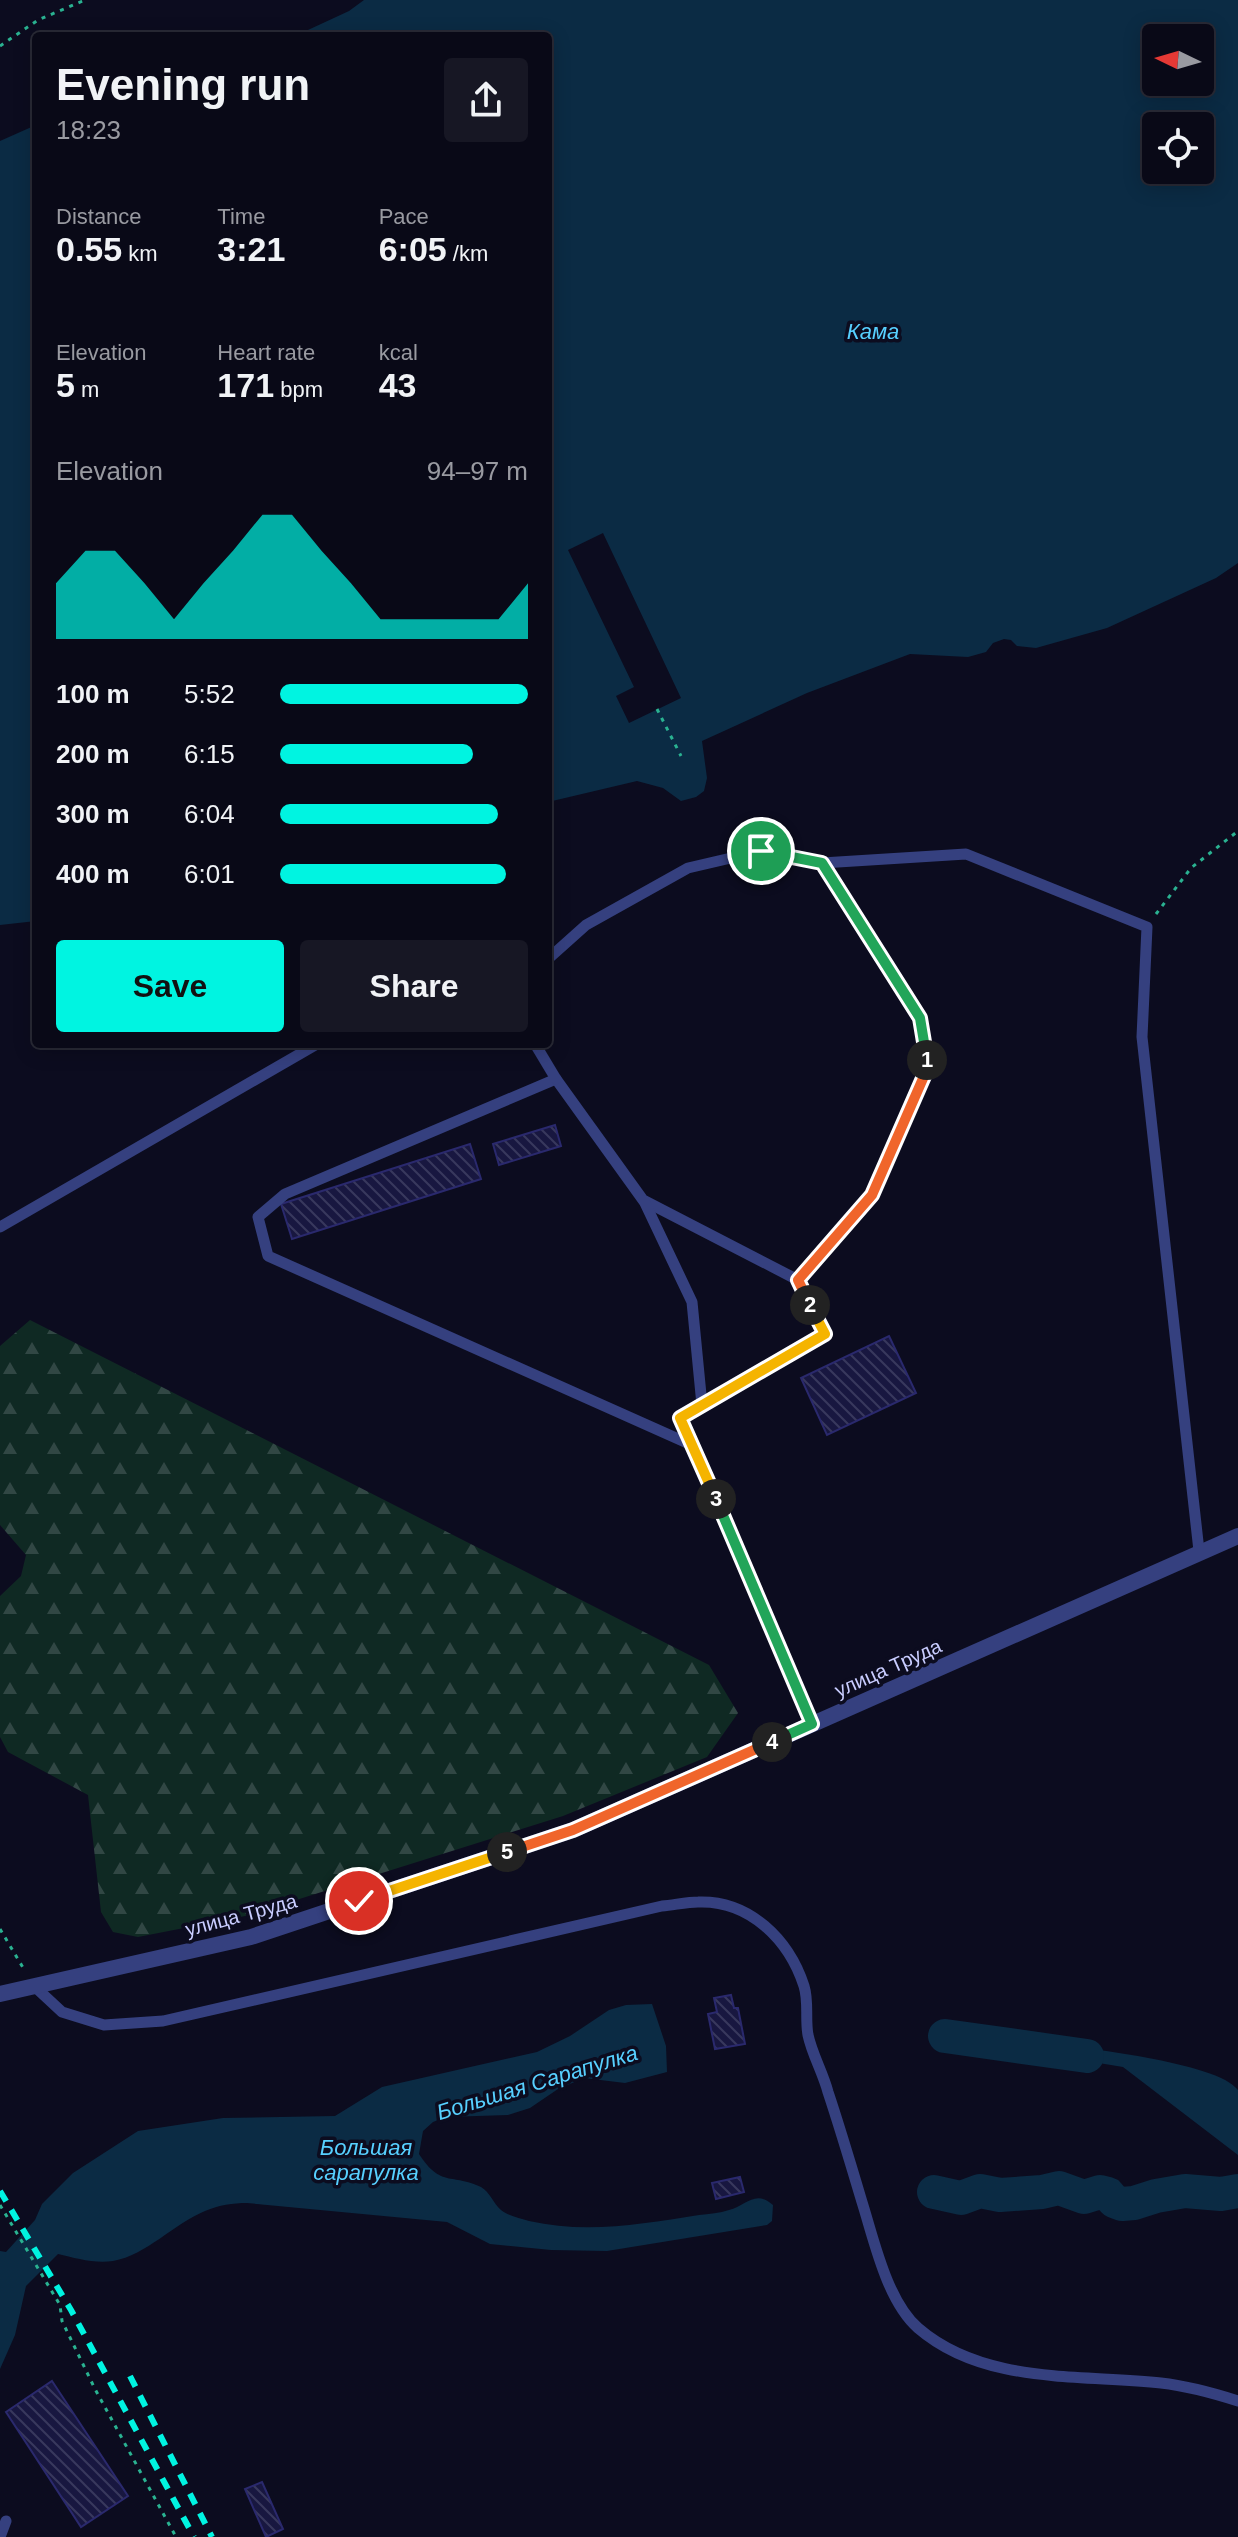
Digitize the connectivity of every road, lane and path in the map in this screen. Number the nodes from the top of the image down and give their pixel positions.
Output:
1 (85, 0) edge
2 (0, 46) edge
3 (657, 709) dead end
4 (681, 756) dead end
5 (1238, 831) edge
6 (822, 863) junction
7 (1147, 927) junction
8 (552, 955) edge
9 (310, 1048) edge
10 (537, 1048) edge
11 (556, 1079) junction
12 (643, 1200) junction
13 (0, 1227) edge
14 (798, 1280) junction
15 (702, 1405) junction
16 (694, 1446) junction
17 (1238, 1536) edge
18 (1199, 1551) junction
19 (812, 1724) junction
20 (0, 1929) edge
21 (33, 1985) junction
22 (0, 1994) edge
23 (0, 2205) edge
24 (1238, 2401) edge
25 (6, 2521) dead end
26 (0, 2537) edge
27 (176, 2537) edge

1 - 2 path
3 - 4 path
5 - 7 path
6 - 7 lane
6 - 8 lane
6 - 14 lane
7 - 18 lane
9 - 13 lane
10 - 11 lane
11 - 12 lane
11 - 16 lane
12 - 14 lane
12 - 15 lane
14 - 15 lane
15 - 16 lane
16 - 19 lane
17 - 18 street, улица Труда
18 - 19 street, улица Труда
19 - 21 street, улица Труда
20 - 21 path
21 - 22 street, улица Труда
21 - 24 lane
23 - 27 path
25 - 26 lane

